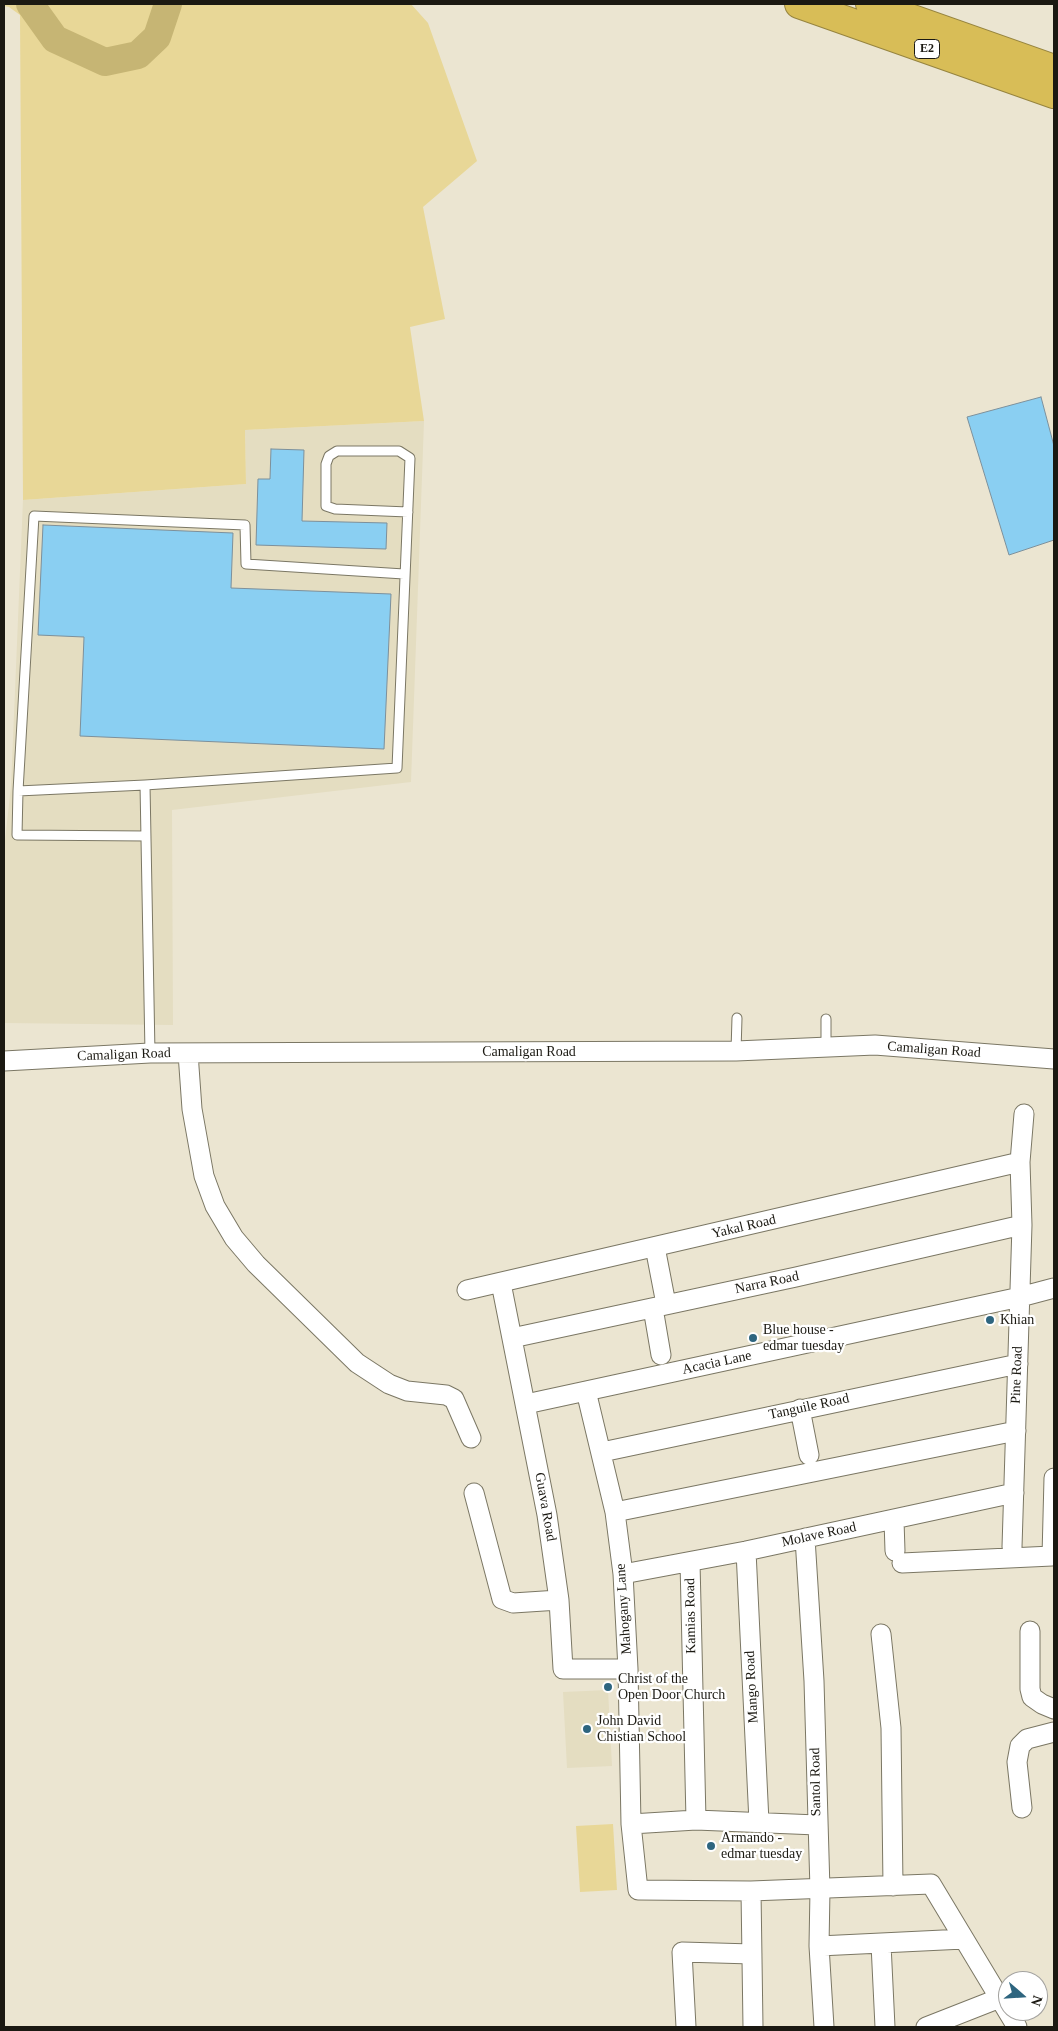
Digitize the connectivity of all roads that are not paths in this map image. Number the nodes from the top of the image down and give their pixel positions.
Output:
1 (799, 4) edge
2 (870, 4) edge
3 (1054, 69) edge
4 (1054, 94) edge
5 (408, 512) junction
6 (404, 574) junction
7 (145, 786) junction
8 (18, 790) junction
9 (146, 836) junction
10 (737, 1018) dead end
11 (826, 1018) dead end
12 (826, 1047) junction
13 (736, 1051) junction
14 (150, 1053) junction
15 (188, 1053) junction
16 (1054, 1059) edge
17 (4, 1061) edge
18 (1024, 1114) dead end
19 (1020, 1162) junction
20 (1022, 1225) junction
21 (655, 1247) junction
22 (501, 1283) junction
23 (1054, 1288) edge
24 (467, 1290) dead end
25 (1020, 1298) junction
26 (660, 1306) junction
27 (512, 1338) junction
28 (661, 1355) dead end
29 (1018, 1364) junction
30 (586, 1391) junction
31 (526, 1404) junction
32 (800, 1408) junction
33 (1016, 1431) junction
34 (471, 1438) dead end
35 (602, 1452) junction
36 (809, 1455) dead end
37 (1054, 1478) edge
38 (474, 1493) dead end
39 (1014, 1493) junction
40 (615, 1512) junction
41 (894, 1520) junction
42 (1053, 1530) edge
43 (805, 1538) junction
44 (1012, 1547) dead end
45 (746, 1552) junction
46 (690, 1562) junction
47 (623, 1574) junction
48 (559, 1600) junction
49 (1030, 1631) dead end
50 (881, 1634) dead end
51 (628, 1669) junction
52 (1054, 1708) edge
53 (1054, 1732) edge
54 (1022, 1808) dead end
55 (696, 1820) junction
56 (759, 1822) junction
57 (631, 1824) junction
58 (817, 1825) junction
59 (893, 1886) junction
60 (820, 1890) junction
61 (751, 1891) junction
62 (964, 1939) junction
63 (880, 1944) junction
64 (819, 1946) junction
65 (752, 1954) junction
66 (998, 1995) edge
67 (998, 1999) edge
68 (686, 2027) edge
69 (752, 2027) edge
70 (824, 2027) edge
71 (885, 2027) edge
72 (926, 2027) edge

1 - 4 highway, E2
2 - 3 highway, E2
5 - 5 lane
5 - 6 lane
6 - 7 lane
6 - 8 lane
7 - 8 lane
7 - 9 lane
8 - 9 lane
9 - 14 lane
10 - 13 lane
11 - 12 lane
12 - 13 street, Camaligan Road
12 - 16 street, Camaligan Road
13 - 15 street, Camaligan Road
14 - 15 street, Camaligan Road
14 - 17 street, Camaligan Road
15 - 34 street
18 - 19 street, Pine Road
19 - 20 street, Pine Road
19 - 21 street, Yakal Road
20 - 25 street, Pine Road
20 - 26 street, Narra Road
21 - 22 street, Yakal Road
21 - 26 street
22 - 24 street, Yakal Road
22 - 27 street, Guava Road
23 - 25 street, Acacia Lane
25 - 29 street, Pine Road
25 - 30 street, Acacia Lane
26 - 27 street, Narra Road
26 - 28 street
27 - 31 street, Guava Road
29 - 32 street, Tanguile Road
29 - 33 street, Pine Road
30 - 31 street, Acacia Lane
30 - 35 street, Mahogany Lane
31 - 48 street, Guava Road
32 - 35 street, Tanguile Road
32 - 36 street
33 - 39 street, Pine Road
33 - 40 street
35 - 40 street, Mahogany Lane
37 - 42 street
38 - 48 street
39 - 41 street, Molave Road
39 - 44 street, Pine Road
40 - 47 street, Mahogany Lane
41 - 42 street
41 - 43 street, Molave Road
43 - 45 street, Molave Road
43 - 58 street, Santol Road
45 - 46 street, Molave Road
45 - 56 street, Mango Road
46 - 47 street, Molave Road
46 - 55 street, Kamias Road
47 - 51 street, Mahogany Lane
48 - 51 street, Guava Road
49 - 52 street
50 - 59 street
51 - 57 street, Mahogany Lane
53 - 54 street
55 - 56 street
55 - 57 street
56 - 58 street
57 - 61 street, Mahogany Lane
58 - 60 street, Santol Road
59 - 60 street
59 - 62 street
60 - 61 street
60 - 64 street, Santol Road
61 - 65 street
62 - 63 street
62 - 66 street
63 - 64 street
63 - 71 street
64 - 70 street, Santol Road
65 - 68 street
65 - 69 street
67 - 72 street

